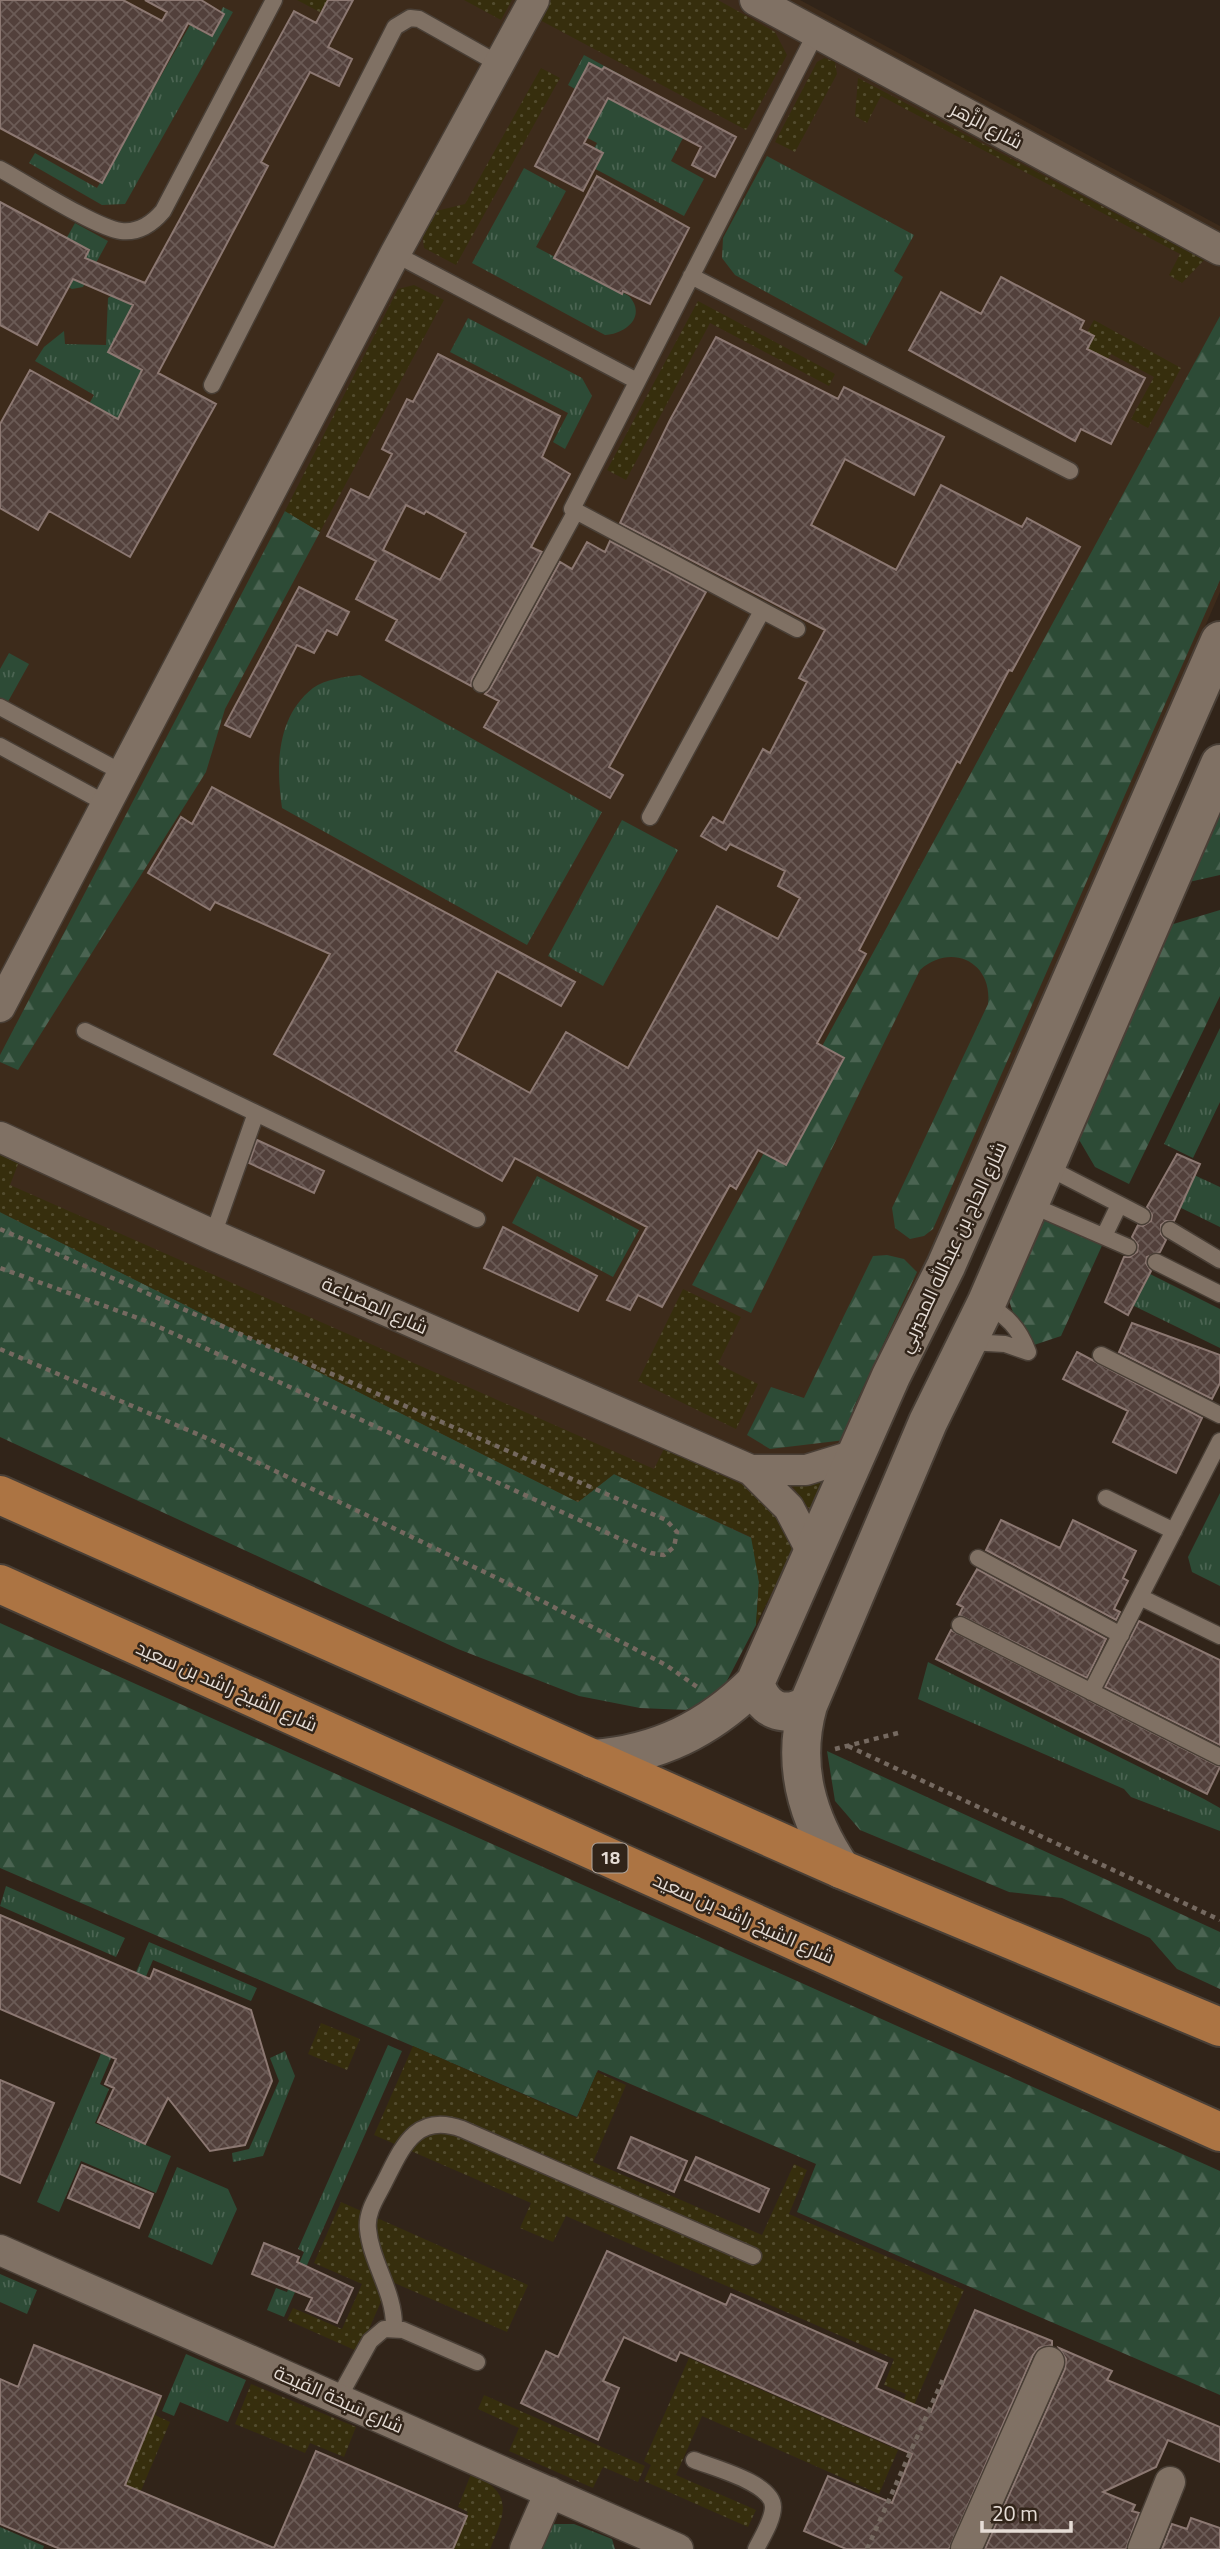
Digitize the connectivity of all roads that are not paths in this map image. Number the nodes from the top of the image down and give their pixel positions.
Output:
1 (274, 0) edge
2 (534, 0) edge
3 (755, 0) edge
4 (816, 33) junction
5 (499, 64) junction
6 (0, 169) edge
7 (1220, 250) edge
8 (395, 254) junction
9 (691, 276) junction
10 (637, 381) junction
11 (212, 385) dead end
12 (1070, 471) dead end
13 (576, 511) junction
14 (762, 611) junction
15 (797, 629) dead end
16 (1220, 641) edge
17 (481, 684) dead end
18 (0, 708) edge
19 (0, 746) edge
20 (1220, 764) edge
21 (122, 773) junction
22 (107, 804) junction
23 (650, 817) dead end
24 (0, 1007) edge
25 (85, 1031) dead end
26 (256, 1113) junction
27 (0, 1137) edge
28 (1045, 1166) junction
29 (1029, 1204) junction
30 (1119, 1205) junction
31 (1142, 1216) dead end
32 (477, 1219) dead end
33 (1170, 1230) dead end
34 (213, 1235) junction
35 (1104, 1236) junction
36 (1128, 1247) dead end
37 (1216, 1258) edge
38 (1156, 1262) dead end
39 (1197, 1283) junction
40 (1220, 1294) edge
41 (986, 1304) junction
42 (967, 1342) junction
43 (1101, 1355) dead end
44 (1220, 1415) edge
45 (1220, 1441) edge
46 (858, 1454) junction
47 (751, 1470) junction
48 (0, 1495) edge
49 (1107, 1498) dead end
50 (1174, 1531) junction
51 (814, 1556) junction
52 (978, 1558) dead end
53 (0, 1584) edge
54 (1140, 1597) junction
55 (960, 1625) dead end
56 (1121, 1635) junction
57 (1220, 1636) edge
58 (755, 1683) junction
59 (1091, 1692) junction
60 (808, 1705) junction
61 (1220, 1757) edge
62 (593, 1759) junction
63 (841, 1869) junction
64 (1220, 2027) edge
65 (1220, 2132) edge
66 (0, 2250) edge
67 (752, 2256) dead end
68 (394, 2328) junction
69 (477, 2362) dead end
70 (1049, 2362) dead end
71 (338, 2399) junction
72 (694, 2460) dead end
73 (1170, 2482) dead end
74 (550, 2492) junction
75 (525, 2549) edge
76 (678, 2549) edge
77 (756, 2549) edge
78 (966, 2549) edge
79 (1143, 2549) edge

1 - 6 lane
2 - 5 street
3 - 4 street, شارع الزَّهر
4 - 7 street, شارع الزَّهر
4 - 9 lane
5 - 8 street
5 - 11 lane
8 - 10 lane
8 - 21 street
9 - 10 lane
9 - 12 lane
10 - 13 lane
13 - 14 lane
13 - 17 lane
14 - 15 lane
14 - 23 lane
16 - 46 street, شارع الحاج بن عبدالله المحيربي
18 - 21 lane
19 - 22 lane
20 - 28 street
21 - 22 street
22 - 24 street
25 - 26 lane
26 - 32 lane
26 - 34 lane
27 - 34 street, شارع المِضباعة
28 - 29 street
28 - 30 lane
29 - 35 lane
29 - 41 street
30 - 31 lane
30 - 35 lane
33 - 37 lane
34 - 47 street, شارع المِضباعة
35 - 36 lane
37 - 39 lane
38 - 39 lane
39 - 40 lane
41 - 42 street
41 - 42 lane
42 - 60 street
43 - 44 lane
45 - 50 lane
46 - 47 street, شارع المِضباعة
46 - 51 street, شارع الحاج بن عبدالله المحيربي
47 - 51 street, شارع المِضباعة
48 - 62 main road
49 - 50 lane
50 - 54 lane
51 - 58 street, شارع الحاج بن عبدالله المحيربي
52 - 56 lane
53 - 65 main road, شارع الشيخ راشد بن سعيد / 18
54 - 56 lane
54 - 57 lane
55 - 59 lane
56 - 59 lane
58 - 60 street
58 - 62 street, شارع الحاج بن عبدالله المحيربي
59 - 61 lane
60 - 63 street
62 - 63 main road
63 - 64 main road
66 - 71 street, شارع سَبخة الفَيحة
67 - 68 lane
68 - 69 lane
68 - 71 lane
70 - 78 street
71 - 74 street, شارع سَبخة الفَيحة
72 - 77 lane
73 - 79 street
74 - 75 street
74 - 76 street, شارع سَبخة الفَيحة

